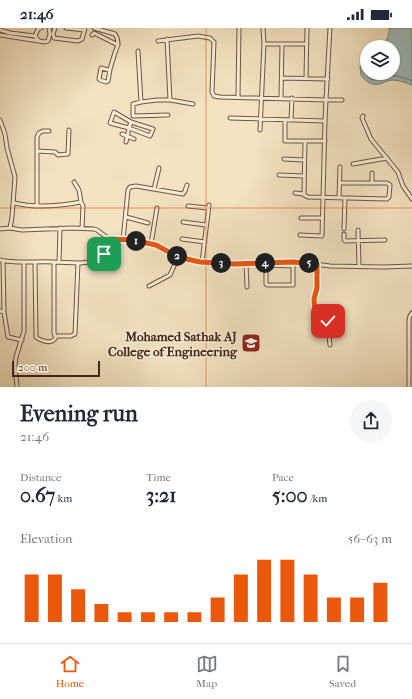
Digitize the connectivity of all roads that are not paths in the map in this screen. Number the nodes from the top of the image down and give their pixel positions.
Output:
1 (39, 28) edge
2 (49, 28) edge
3 (56, 28) edge
4 (66, 28) edge
5 (94, 28) edge
6 (239, 28) edge
7 (263, 28) edge
8 (307, 28) edge
9 (330, 28) edge
10 (84, 29) edge
11 (0, 30) edge
12 (0, 35) edge
13 (92, 35) dead end
14 (35, 36) junction
15 (167, 39) junction
16 (39, 41) junction
17 (158, 41) dead end
18 (264, 44) junction
19 (282, 44) junction
20 (307, 44) junction
21 (118, 45) junction
22 (138, 50) dead end
23 (110, 70) junction
24 (282, 78) junction
25 (306, 78) junction
26 (328, 79) junction
27 (238, 97) junction
28 (261, 98) junction
29 (282, 98) junction
30 (292, 98) junction
31 (170, 100) junction
32 (326, 100) junction
33 (342, 100) dead end
34 (142, 102) junction
35 (193, 104) dead end
36 (168, 115) dead end
37 (133, 116) junction
38 (364, 116) dead end
39 (230, 118) dead end
40 (0, 120) edge
41 (260, 120) junction
42 (285, 120) junction
43 (291, 120) junction
44 (325, 121) junction
45 (131, 122) junction
46 (129, 128) junction
47 (69, 130) dead end
48 (260, 130) dead end
49 (49, 131) dead end
50 (122, 134) dead end
51 (128, 136) junction
52 (134, 139) dead end
53 (304, 141) junction
54 (325, 141) junction
55 (126, 142) dead end
56 (37, 151) junction
57 (387, 158) junction
58 (284, 159) dead end
59 (304, 160) junction
60 (352, 164) dead end
61 (159, 168) dead end
62 (340, 168) dead end
63 (372, 173) dead end
64 (279, 176) dead end
65 (304, 176) junction
66 (74, 182) dead end
67 (340, 183) junction
68 (372, 183) junction
69 (187, 185) dead end
70 (154, 189) junction
71 (294, 193) dead end
72 (304, 194) junction
73 (323, 198) junction
74 (339, 198) junction
75 (345, 198) junction
76 (412, 199) edge
77 (82, 202) junction
78 (14, 203) junction
79 (37, 205) junction
80 (188, 206) dead end
81 (157, 208) dead end
82 (126, 217) junction
83 (301, 218) dead end
84 (322, 218) junction
85 (182, 222) dead end
86 (148, 223) dead end
87 (206, 225) junction
88 (10, 228) junction
89 (60, 228) junction
90 (82, 228) junction
91 (0, 229) edge
92 (344, 229) dead end
93 (358, 230) dead end
94 (344, 234) dead end
95 (300, 235) dead end
96 (109, 239) junction
97 (182, 239) dead end
98 (123, 240) junction
99 (385, 240) dead end
100 (358, 241) junction
101 (205, 242) junction
102 (151, 244) junction
103 (178, 257) junction
104 (2, 260) edge
105 (36, 262) junction
106 (54, 262) junction
107 (59, 262) junction
108 (202, 262) junction
109 (24, 263) junction
110 (78, 263) junction
111 (246, 263) junction
112 (292, 263) junction
113 (268, 264) junction
114 (317, 264) junction
115 (359, 266) junction
116 (412, 266) edge
117 (149, 286) dead end
118 (247, 287) dead end
119 (2, 311) edge
120 (315, 312) junction
121 (412, 313) edge
122 (316, 321) dead end
123 (57, 336) junction
124 (22, 340) junction
125 (330, 345) dead end
126 (17, 387) edge
127 (409, 387) edge

1 - 14 street
2 - 16 street
3 - 10 street
4 - 10 street
5 - 21 street
6 - 27 street
7 - 18 street
8 - 20 street
9 - 26 street
11 - 14 street
12 - 16 street
13 - 21 street
14 - 16 street
15 - 17 street
15 - 27 street
15 - 31 street
18 - 19 street
18 - 28 street
19 - 20 street
19 - 24 street
20 - 25 street
21 - 23 street
22 - 34 street
23 - 23 street
24 - 25 street
24 - 29 street
25 - 26 street
26 - 32 street
27 - 28 street
28 - 29 street
28 - 41 street
29 - 30 street
30 - 32 street
30 - 43 street
31 - 34 street
31 - 35 street
32 - 33 street
32 - 44 street
34 - 37 street
36 - 37 street
37 - 45 street
38 - 57 street
39 - 41 street
40 - 78 street
41 - 42 street
41 - 48 street
42 - 43 street
42 - 53 street
43 - 44 street
44 - 54 street
45 - 46 street
45 - 46 street
45 - 46 street
46 - 51 street
47 - 56 street
49 - 56 street
50 - 51 street
51 - 52 street
51 - 55 street
53 - 54 street
53 - 59 street
54 - 73 street
56 - 79 street
57 - 60 street
57 - 76 street
58 - 59 street
59 - 65 street
61 - 70 street
62 - 67 street
63 - 68 street
64 - 65 street
65 - 72 street
66 - 77 street
67 - 68 street
67 - 74 street
68 - 75 street
69 - 70 street
70 - 82 street
71 - 72 street
72 - 73 street
73 - 74 street
73 - 84 street
74 - 75 street
75 - 92 street
77 - 79 street
77 - 90 street
78 - 79 street
78 - 88 street
80 - 87 street
81 - 102 street
82 - 86 street
82 - 98 street
83 - 84 street
84 - 95 street
85 - 87 street
87 - 101 street
88 - 89 street
88 - 91 street
89 - 90 street
89 - 107 street
90 - 96 street
93 - 100 street
94 - 100 street
96 - 98 street
96 - 110 street
97 - 101 street
98 - 102 street
99 - 100 street
100 - 115 street
101 - 108 street
102 - 103 street
103 - 108 street
103 - 117 street
104 - 109 street
104 - 119 street
105 - 106 street
105 - 109 street
105 - 123 street
106 - 107 street
106 - 123 street
107 - 110 street
108 - 111 street
109 - 124 street
110 - 123 street
111 - 113 street
111 - 118 street
112 - 113 street
112 - 113 street
112 - 114 street
114 - 115 street
114 - 120 street
115 - 116 street
119 - 124 street
120 - 122 street
120 - 125 street
121 - 127 street
124 - 126 street

